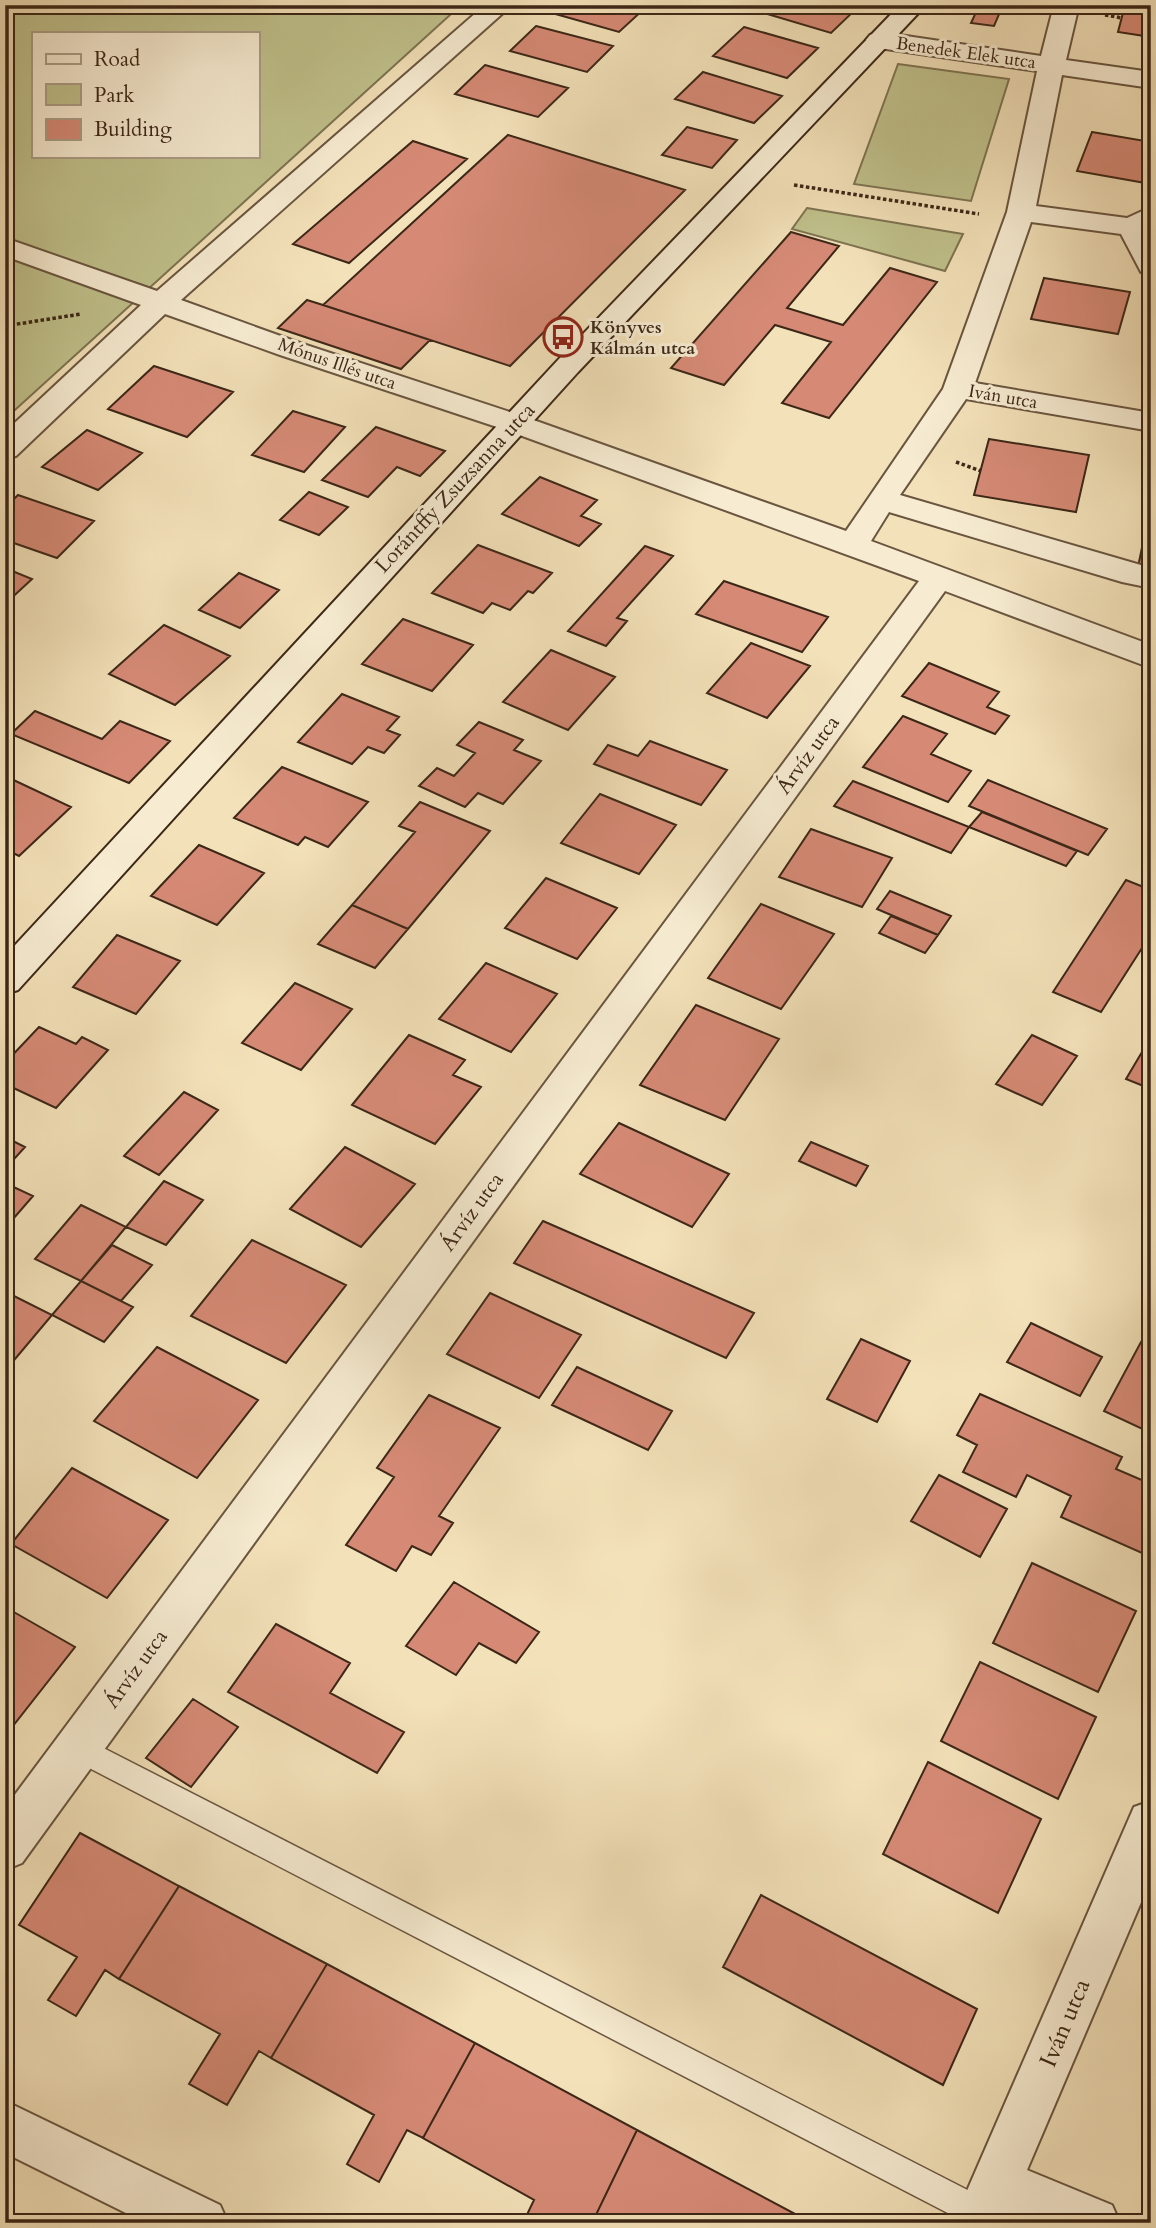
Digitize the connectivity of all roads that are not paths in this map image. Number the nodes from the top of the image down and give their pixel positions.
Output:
1 (500, 5) edge
2 (914, 5) edge
3 (1067, 5) edge
4 (880, 40) junction
5 (1052, 65) junction
6 (1151, 80) edge
7 (1019, 216) junction
8 (1141, 221) edge
9 (5, 246) edge
10 (1151, 266) edge
11 (161, 302) junction
12 (958, 389) junction
13 (1151, 422) edge
14 (514, 423) junction
15 (5, 449) edge
16 (881, 499) junction
17 (853, 545) junction
18 (939, 577) junction
19 (1151, 578) edge
20 (1151, 657) edge
21 (5, 980) edge
22 (78, 1748) junction
23 (1151, 1823) edge
24 (5, 1847) edge
25 (5, 2126) edge
26 (986, 2207) edge
27 (202, 2223) edge
28 (1094, 2223) edge

1 - 11 street
2 - 4 street, Lorántffy Zsuzsanna utca
3 - 5 street, Benedek Elek utca
4 - 5 street, Benedek Elek utca
4 - 14 street, Lorántffy Zsuzsanna utca
5 - 6 street, Benedek Elek utca
5 - 7 street, Iván utca
7 - 8 street
7 - 12 street, Iván utca
8 - 10 street
9 - 11 street, Mónus Illés utca
11 - 14 street, Mónus Illés utca
11 - 15 street
12 - 13 street, Iván utca
12 - 16 street
14 - 17 street
14 - 21 street, Lorántffy Zsuzsanna utca
16 - 17 street
16 - 19 street
17 - 18 street
18 - 20 street
18 - 22 street, Árvíz utca
22 - 24 street, Árvíz utca
22 - 26 lane
23 - 26 street, Iván utca
25 - 27 street
26 - 28 street

